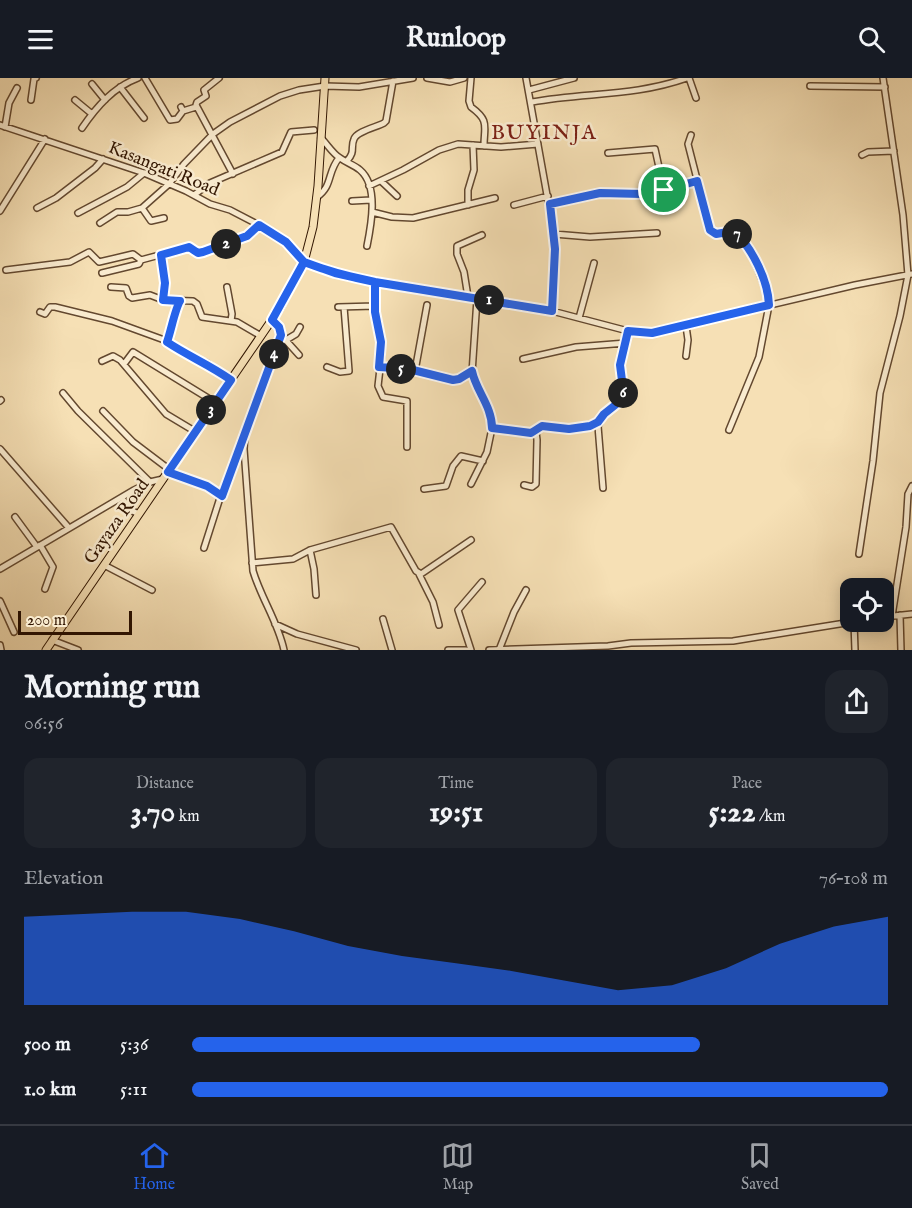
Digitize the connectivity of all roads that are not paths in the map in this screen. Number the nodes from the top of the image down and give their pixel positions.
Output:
1 (36, 78) edge
2 (138, 78) edge
3 (145, 78) edge
4 (219, 78) edge
5 (325, 78) edge
6 (413, 78) edge
7 (427, 78) edge
8 (464, 78) edge
9 (471, 78) edge
10 (526, 78) edge
11 (574, 78) edge
12 (688, 78) edge
13 (884, 78) edge
14 (393, 81) junction
15 (92, 84) dead end
16 (325, 86) junction
17 (810, 86) dead end
18 (120, 87) junction
19 (885, 87) junction
20 (17, 88) dead end
21 (529, 90) junction
22 (696, 98) dead end
23 (31, 100) dead end
24 (75, 100) dead end
25 (105, 100) junction
26 (532, 102) junction
27 (196, 107) junction
28 (92, 114) junction
29 (144, 118) dead end
30 (3, 126) edge
31 (82, 128) dead end
32 (314, 130) dead end
33 (213, 134) junction
34 (691, 135) dead end
35 (321, 138) junction
36 (45, 139) junction
37 (538, 144) junction
38 (473, 145) junction
39 (484, 146) junction
40 (894, 151) junction
41 (608, 153) dead end
42 (862, 155) dead end
43 (339, 158) junction
44 (103, 159) junction
45 (347, 161) junction
46 (144, 173) junction
47 (233, 174) junction
48 (381, 181) junction
49 (697, 181) junction
50 (169, 184) junction
51 (369, 186) junction
52 (664, 190) junction
53 (194, 195) junction
54 (397, 196) dead end
55 (548, 196) junction
56 (317, 197) junction
57 (495, 198) dead end
58 (371, 200) junction
59 (352, 201) dead end
60 (550, 204) junction
61 (468, 205) junction
62 (514, 205) dead end
63 (142, 207) junction
64 (37, 208) dead end
65 (0, 211) edge
66 (372, 212) junction
67 (78, 213) dead end
68 (164, 218) dead end
69 (100, 223) dead end
70 (259, 225) junction
71 (657, 233) dead end
72 (554, 234) junction
73 (482, 235) dead end
74 (367, 246) dead end
75 (161, 255) junction
76 (141, 260) junction
77 (304, 262) junction
78 (594, 263) dead end
79 (6, 270) dead end
80 (102, 273) dead end
81 (910, 275) edge
82 (375, 282) junction
83 (111, 287) dead end
84 (227, 287) dead end
85 (468, 297) junction
86 (477, 298) junction
87 (163, 300) junction
88 (180, 301) junction
89 (427, 305) dead end
90 (769, 305) junction
91 (375, 306) junction
92 (552, 311) junction
93 (40, 312) dead end
94 (579, 318) junction
95 (272, 320) junction
96 (231, 321) junction
97 (686, 326) junction
98 (300, 327) dead end
99 (628, 331) junction
100 (281, 335) junction
101 (261, 336) junction
102 (286, 340) junction
103 (167, 342) junction
104 (626, 343) junction
105 (299, 355) dead end
106 (686, 356) dead end
107 (523, 359) dead end
108 (102, 361) dead end
109 (123, 364) junction
110 (327, 367) dead end
111 (379, 367) junction
112 (415, 371) junction
113 (472, 371) junction
114 (231, 380) junction
115 (63, 393) dead end
116 (216, 403) junction
117 (103, 411) dead end
118 (598, 424) junction
119 (492, 428) junction
120 (729, 430) dead end
121 (584, 431) dead end
122 (195, 432) junction
123 (536, 432) junction
124 (245, 433) junction
125 (407, 447) dead end
126 (0, 449) edge
127 (483, 461) junction
128 (167, 474) junction
129 (150, 482) junction
130 (471, 484) dead end
131 (524, 485) dead end
132 (912, 486) edge
133 (603, 488) dead end
134 (424, 489) dead end
135 (222, 496) junction
136 (124, 501) dead end
137 (139, 514) junction
138 (15, 517) dead end
139 (69, 528) junction
140 (471, 540) dead end
141 (39, 546) junction
142 (204, 548) dead end
143 (310, 550) junction
144 (859, 554) dead end
145 (0, 558) edge
146 (252, 563) junction
147 (104, 565) junction
148 (3, 567) edge
149 (419, 574) junction
150 (482, 582) dead end
151 (45, 589) dead end
152 (152, 590) dead end
153 (526, 590) dead end
154 (316, 595) dead end
155 (0, 601) edge
156 (894, 603) edge
157 (912, 614) edge
158 (900, 615) junction
159 (894, 616) edge
160 (383, 619) dead end
161 (274, 624) junction
162 (840, 624) edge
163 (440, 625) dead end
164 (14, 632) dead end
165 (856, 632) edge
166 (52, 640) junction
167 (625, 643) junction
168 (0, 645) edge
169 (348, 649) edge
170 (551, 649) edge
171 (2, 650) edge
172 (46, 650) edge
173 (78, 650) edge
174 (284, 650) edge
175 (356, 650) edge
176 (392, 650) edge
177 (448, 650) edge
178 (468, 650) edge
179 (489, 650) edge
180 (499, 650) edge
181 (627, 650) edge
182 (855, 650) edge
183 (901, 650) edge

1 - 23 street
2 - 18 street
3 - 27 street
4 - 27 street
5 - 16 main road, Gayaza Road
6 - 14 street
7 - 8 street
9 - 39 street
10 - 21 street
11 - 21 street
12 - 22 street
12 - 26 street
13 - 19 street
14 - 16 street
14 - 45 street
15 - 25 street
16 - 33 street
16 - 35 main road, Gayaza Road
17 - 19 street
18 - 25 street
18 - 29 street
19 - 40 street
20 - 30 street
21 - 26 street
24 - 28 street
25 - 28 street
26 - 37 street
27 - 33 street
28 - 31 street
30 - 36 street, Kasangati Road
32 - 47 street
33 - 47 street
33 - 50 street
34 - 49 street
35 - 43 street
35 - 56 main road, Gayaza Road
36 - 44 street, Kasangati Road
36 - 65 street
37 - 39 street
37 - 55 street
38 - 39 street
38 - 48 street
38 - 61 street
40 - 42 street
40 - 81 street
41 - 52 street
43 - 45 street
43 - 56 street
44 - 46 street, Kasangati Road
44 - 64 street
45 - 51 street
46 - 50 street, Kasangati Road
46 - 67 street
47 - 53 street
48 - 51 street
48 - 54 street
49 - 52 street
49 - 90 street
50 - 53 street, Kasangati Road
50 - 63 street
51 - 58 street
52 - 60 street
53 - 70 street, Kasangati Road
55 - 60 street
55 - 62 street
56 - 77 main road, Gayaza Road
57 - 61 street
58 - 59 street
58 - 66 street
60 - 72 street
61 - 66 street
63 - 68 street
63 - 69 street
66 - 74 street
70 - 75 street
70 - 77 street, Kasangati Road
71 - 72 street
72 - 92 street
73 - 85 street
75 - 76 street
75 - 87 street
76 - 79 street
76 - 80 street
77 - 82 street
77 - 95 main road, Gayaza Road
78 - 94 street
81 - 90 street
81 - 144 street
82 - 85 street
82 - 91 street
83 - 87 street
84 - 96 street
85 - 86 street
86 - 92 street
86 - 113 street
87 - 88 street
88 - 96 street
88 - 103 street
89 - 112 street
90 - 97 street
90 - 120 street
91 - 110 street
91 - 111 street
92 - 94 street
93 - 103 street
94 - 99 street
95 - 100 street
95 - 101 main road, Gayaza Road
96 - 101 street
97 - 99 street
97 - 106 street
98 - 102 street
99 - 104 street
100 - 102 street
100 - 124 street
101 - 114 main road, Gayaza Road
102 - 105 street
103 - 114 street
104 - 107 street
104 - 118 street
108 - 109 street
109 - 116 street
109 - 122 street
111 - 112 street
111 - 125 street
112 - 113 street
113 - 119 street
114 - 116 main road, Gayaza Road
115 - 129 street
116 - 122 main road, Gayaza Road
117 - 128 street
118 - 121 street
118 - 123 street
118 - 133 street
119 - 123 street
119 - 127 street
122 - 128 main road, Gayaza Road
123 - 131 street
124 - 135 street
124 - 146 street
126 - 139 street
127 - 130 street
127 - 134 street
128 - 129 street
128 - 135 street
128 - 137 main road, Gayaza Road
129 - 139 street
132 - 156 street
135 - 142 street
136 - 137 street
137 - 147 main road, Gayaza Road
138 - 141 street
139 - 141 street
140 - 149 street
141 - 148 street
141 - 151 street
143 - 146 street
143 - 149 street
143 - 154 street
145 - 148 street
146 - 161 street
147 - 152 street
147 - 166 main road, Gayaza Road
149 - 163 street
150 - 178 street
153 - 180 street
155 - 164 street
157 - 158 street
158 - 159 street
158 - 183 street
160 - 176 street
161 - 169 street
161 - 174 street
162 - 167 street
165 - 182 street
166 - 172 main road, Gayaza Road
166 - 173 street
167 - 170 street
167 - 181 street
168 - 171 street
169 - 175 street
170 - 180 street
177 - 178 street
179 - 180 street

